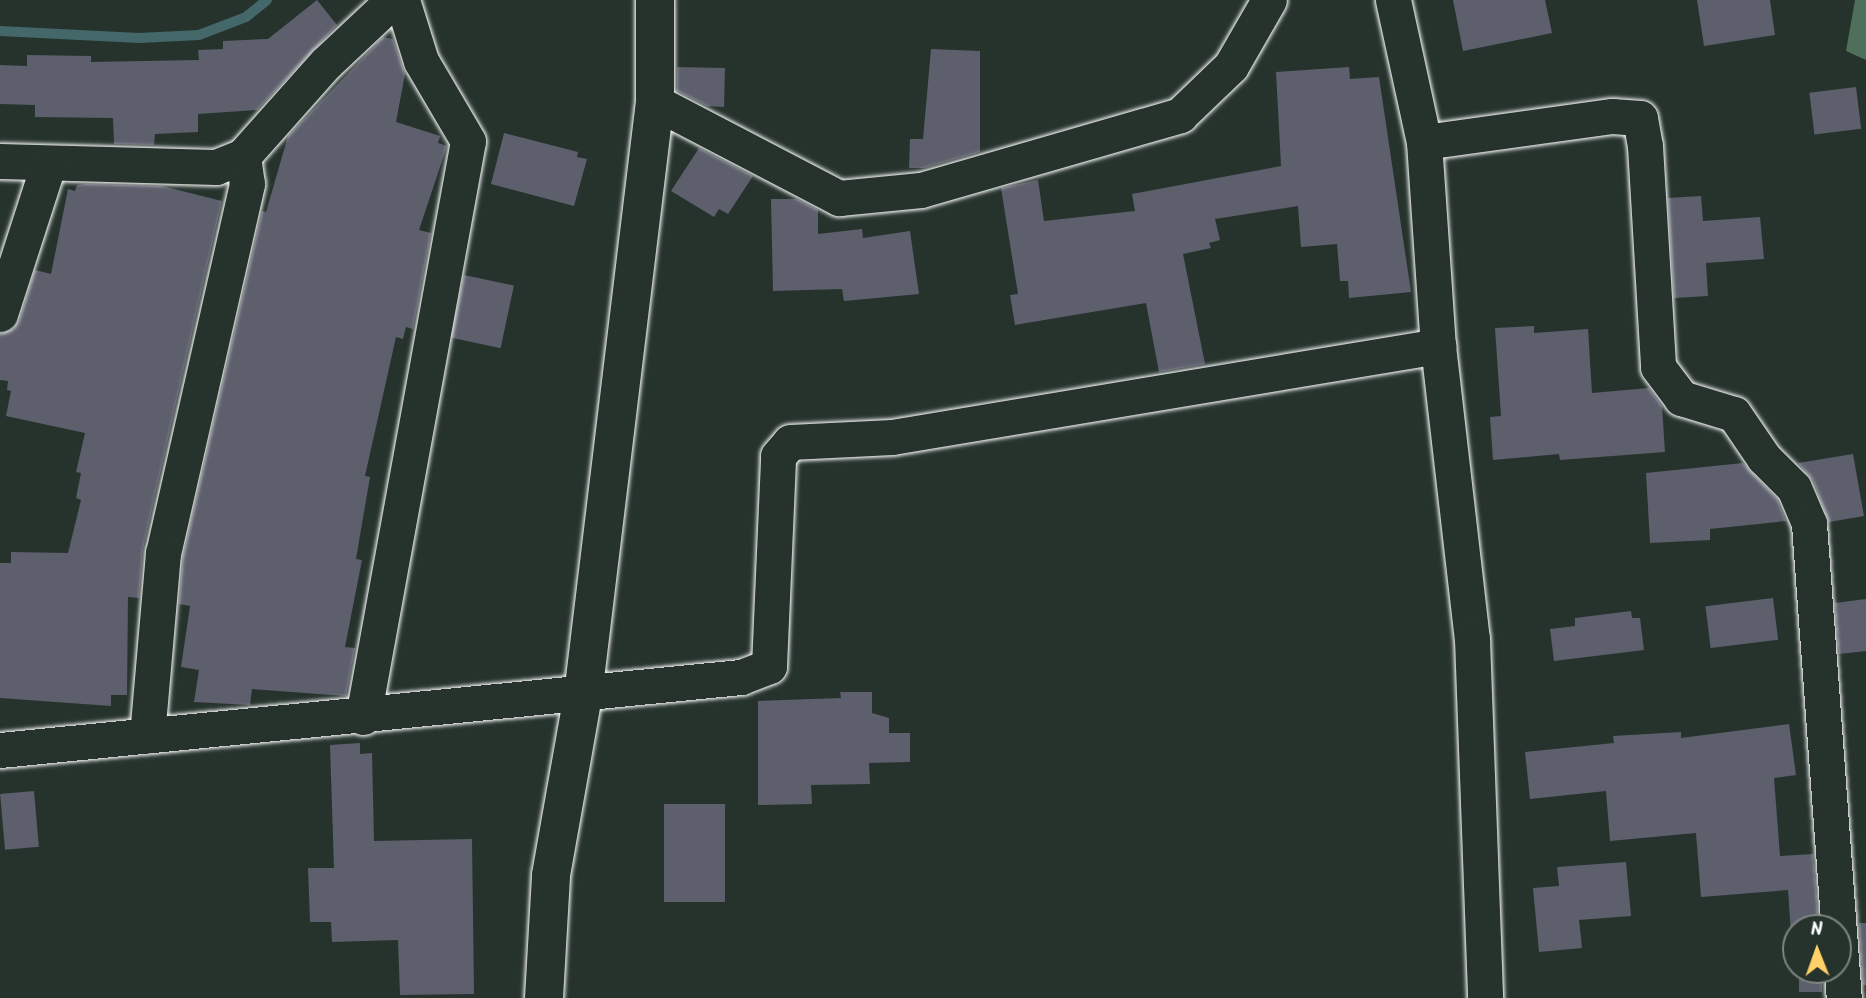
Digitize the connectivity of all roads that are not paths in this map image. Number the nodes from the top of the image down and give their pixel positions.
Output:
1 (393, 0) edge
2 (402, 0) edge
3 (655, 0) edge
4 (1269, 0) edge
5 (1393, 0) edge
6 (655, 102) junction
7 (1424, 142) junction
8 (243, 156) junction
9 (0, 161) edge
10 (48, 165) junction
11 (0, 314) edge
12 (1438, 346) junction
13 (583, 695) junction
14 (363, 717) junction
15 (147, 734) junction
16 (0, 750) edge
17 (544, 998) edge
18 (1485, 998) edge
19 (1844, 998) edge

1 - 8 street
2 - 14 street
3 - 6 street
4 - 6 street
5 - 7 street
6 - 13 street
7 - 12 street
7 - 19 street
8 - 10 street
8 - 15 street
9 - 10 street
10 - 11 street
12 - 13 street
12 - 18 street
13 - 14 street
13 - 17 street
14 - 15 street
15 - 16 street

